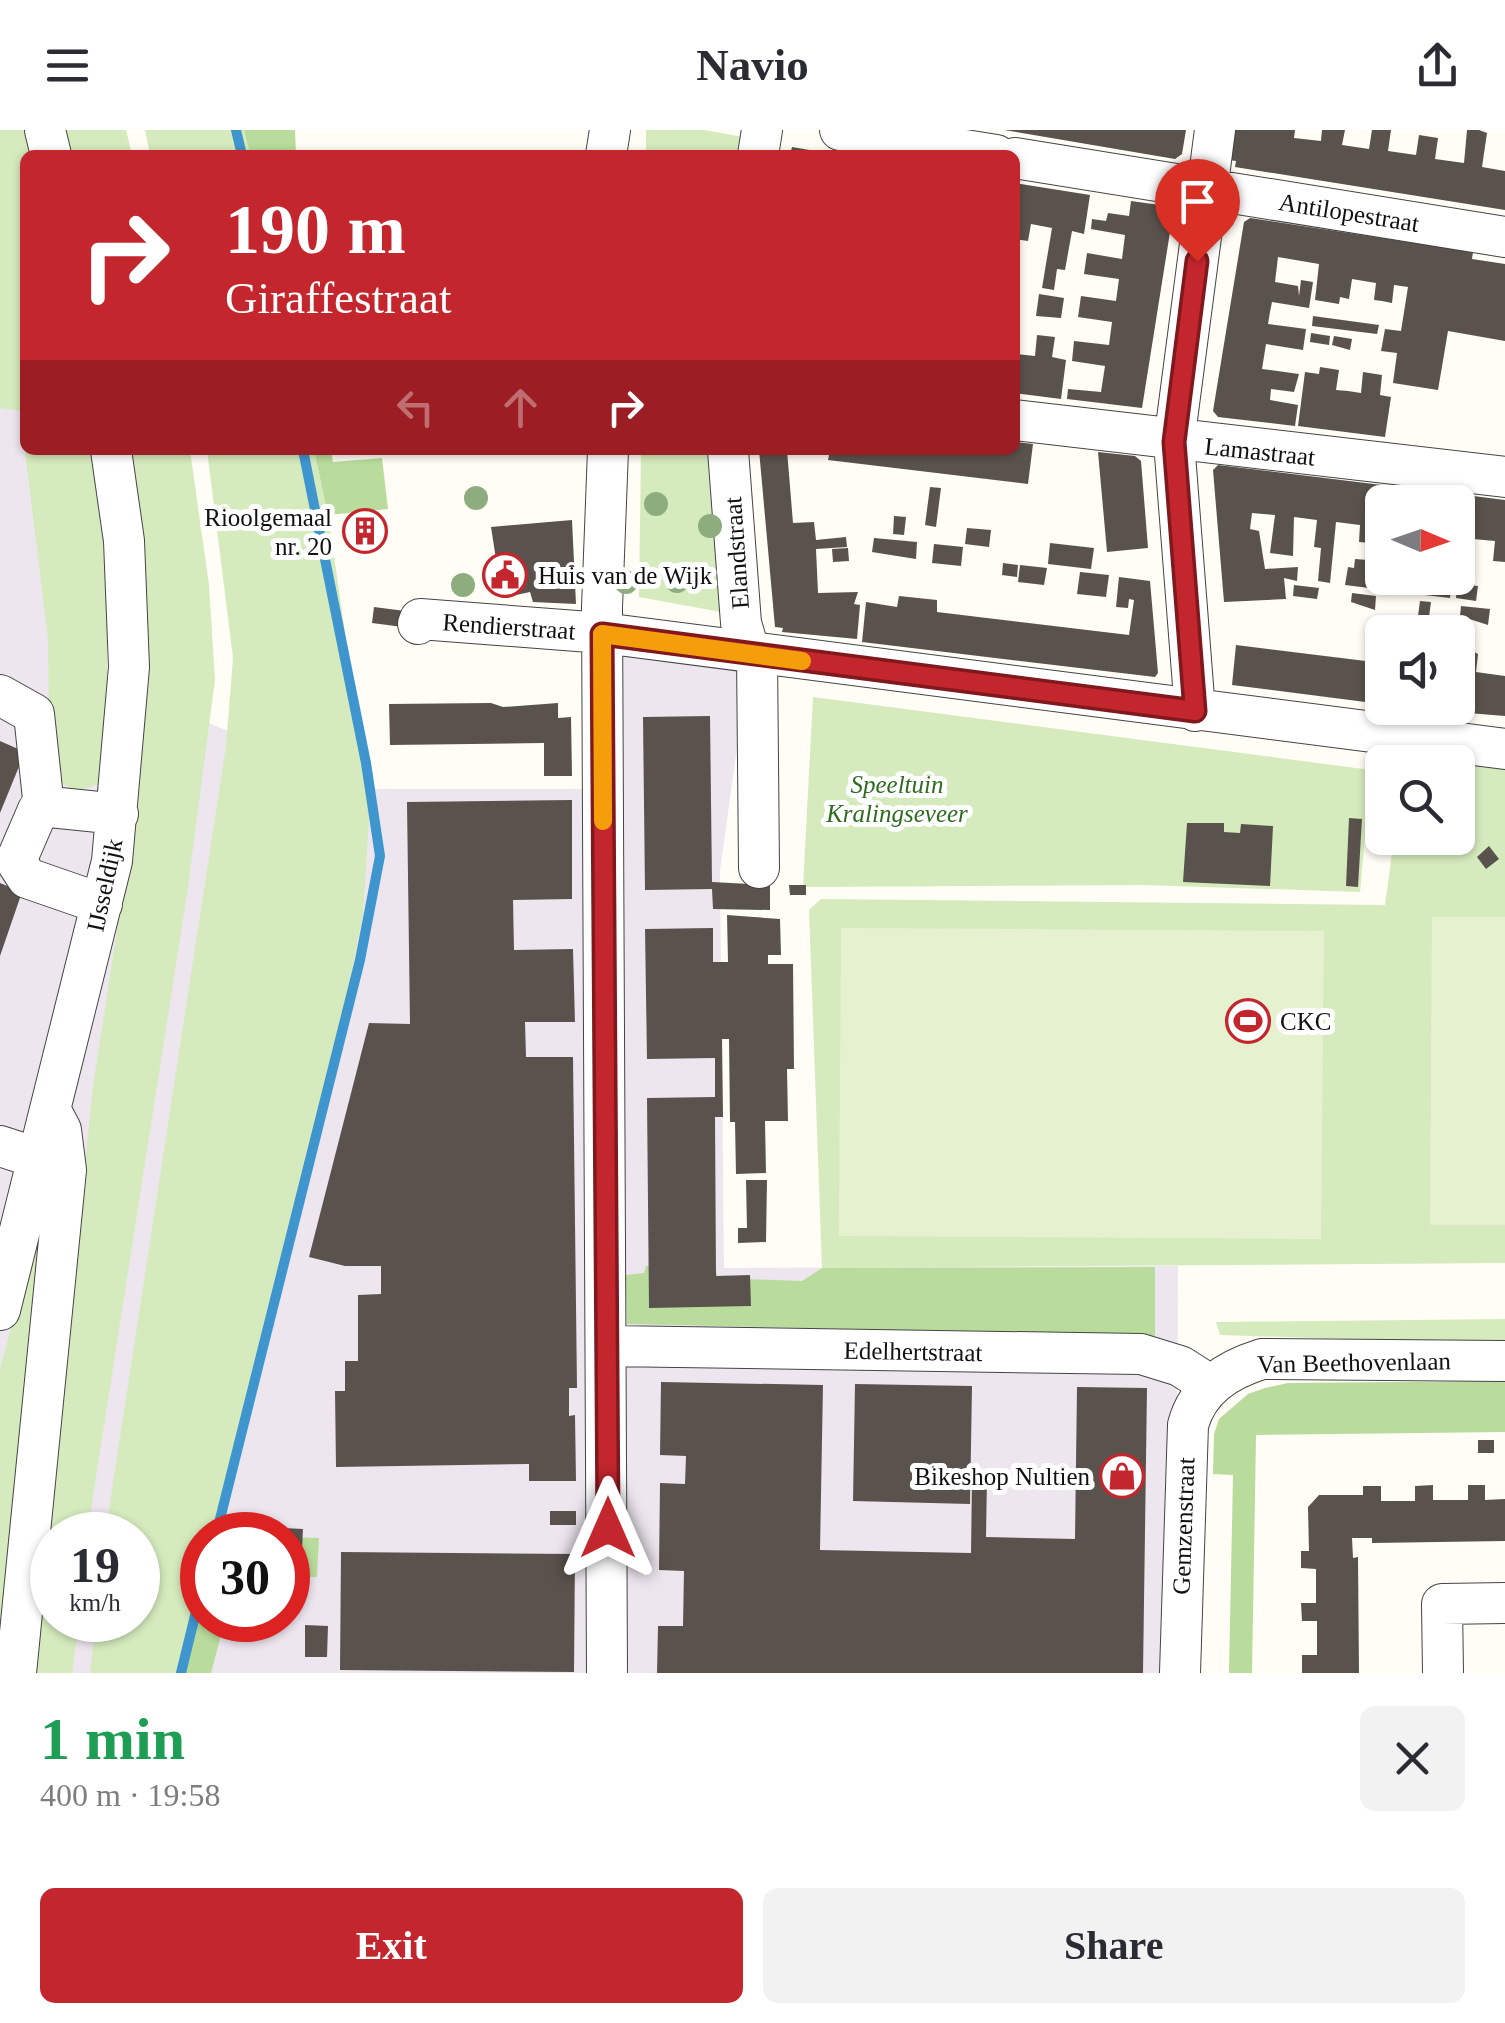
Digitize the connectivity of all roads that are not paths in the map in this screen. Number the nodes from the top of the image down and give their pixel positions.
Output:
1 (840, 130) edge
2 (1215, 130) edge
3 (965, 150) edge
4 (1020, 159) edge
5 (1206, 189) junction
6 (1505, 237) edge
7 (1020, 421) edge
8 (1174, 442) junction
9 (112, 455) edge
10 (608, 455) edge
11 (728, 455) edge
12 (1505, 477) edge
13 (418, 624) dead end
14 (602, 634) junction
15 (753, 655) junction
16 (0, 695) edge
17 (1195, 711) junction
18 (1505, 749) edge
19 (44, 808) junction
20 (118, 814) junction
21 (759, 868) dead end
22 (102, 904) junction
23 (50, 1109) junction
24 (18, 1152) edge
25 (0, 1310) edge
26 (608, 1346) junction
27 (1505, 1361) edge
28 (1210, 1385) junction
29 (1505, 1603) edge
30 (16, 1673) edge
31 (607, 1673) edge
32 (1180, 1673) edge
33 (1442, 1673) edge

1 - 3 street
2 - 5 street
4 - 5 street, Antilopestraat
5 - 6 street, Antilopestraat
5 - 8 street
7 - 8 street, Lamastraat
8 - 12 street, Lamastraat
8 - 17 street
9 - 20 street, IJsseldijk
10 - 14 street
11 - 15 street, Elandstraat
13 - 14 street, Rendierstraat
14 - 15 street, Rendierstraat
14 - 26 street
15 - 17 street, Rendierstraat
15 - 21 street, Elandstraat
16 - 19 street
17 - 18 street, Rendierstraat
19 - 20 street
19 - 22 street
20 - 22 street, IJsseldijk
22 - 23 street, IJsseldijk
23 - 24 street, IJsseldijk
23 - 30 street
24 - 25 street, IJsseldijk
26 - 28 street, Edelhertstraat
26 - 31 street
27 - 28 street, Van Beethovenlaan
28 - 32 street, Gemzenstraat
29 - 33 street

